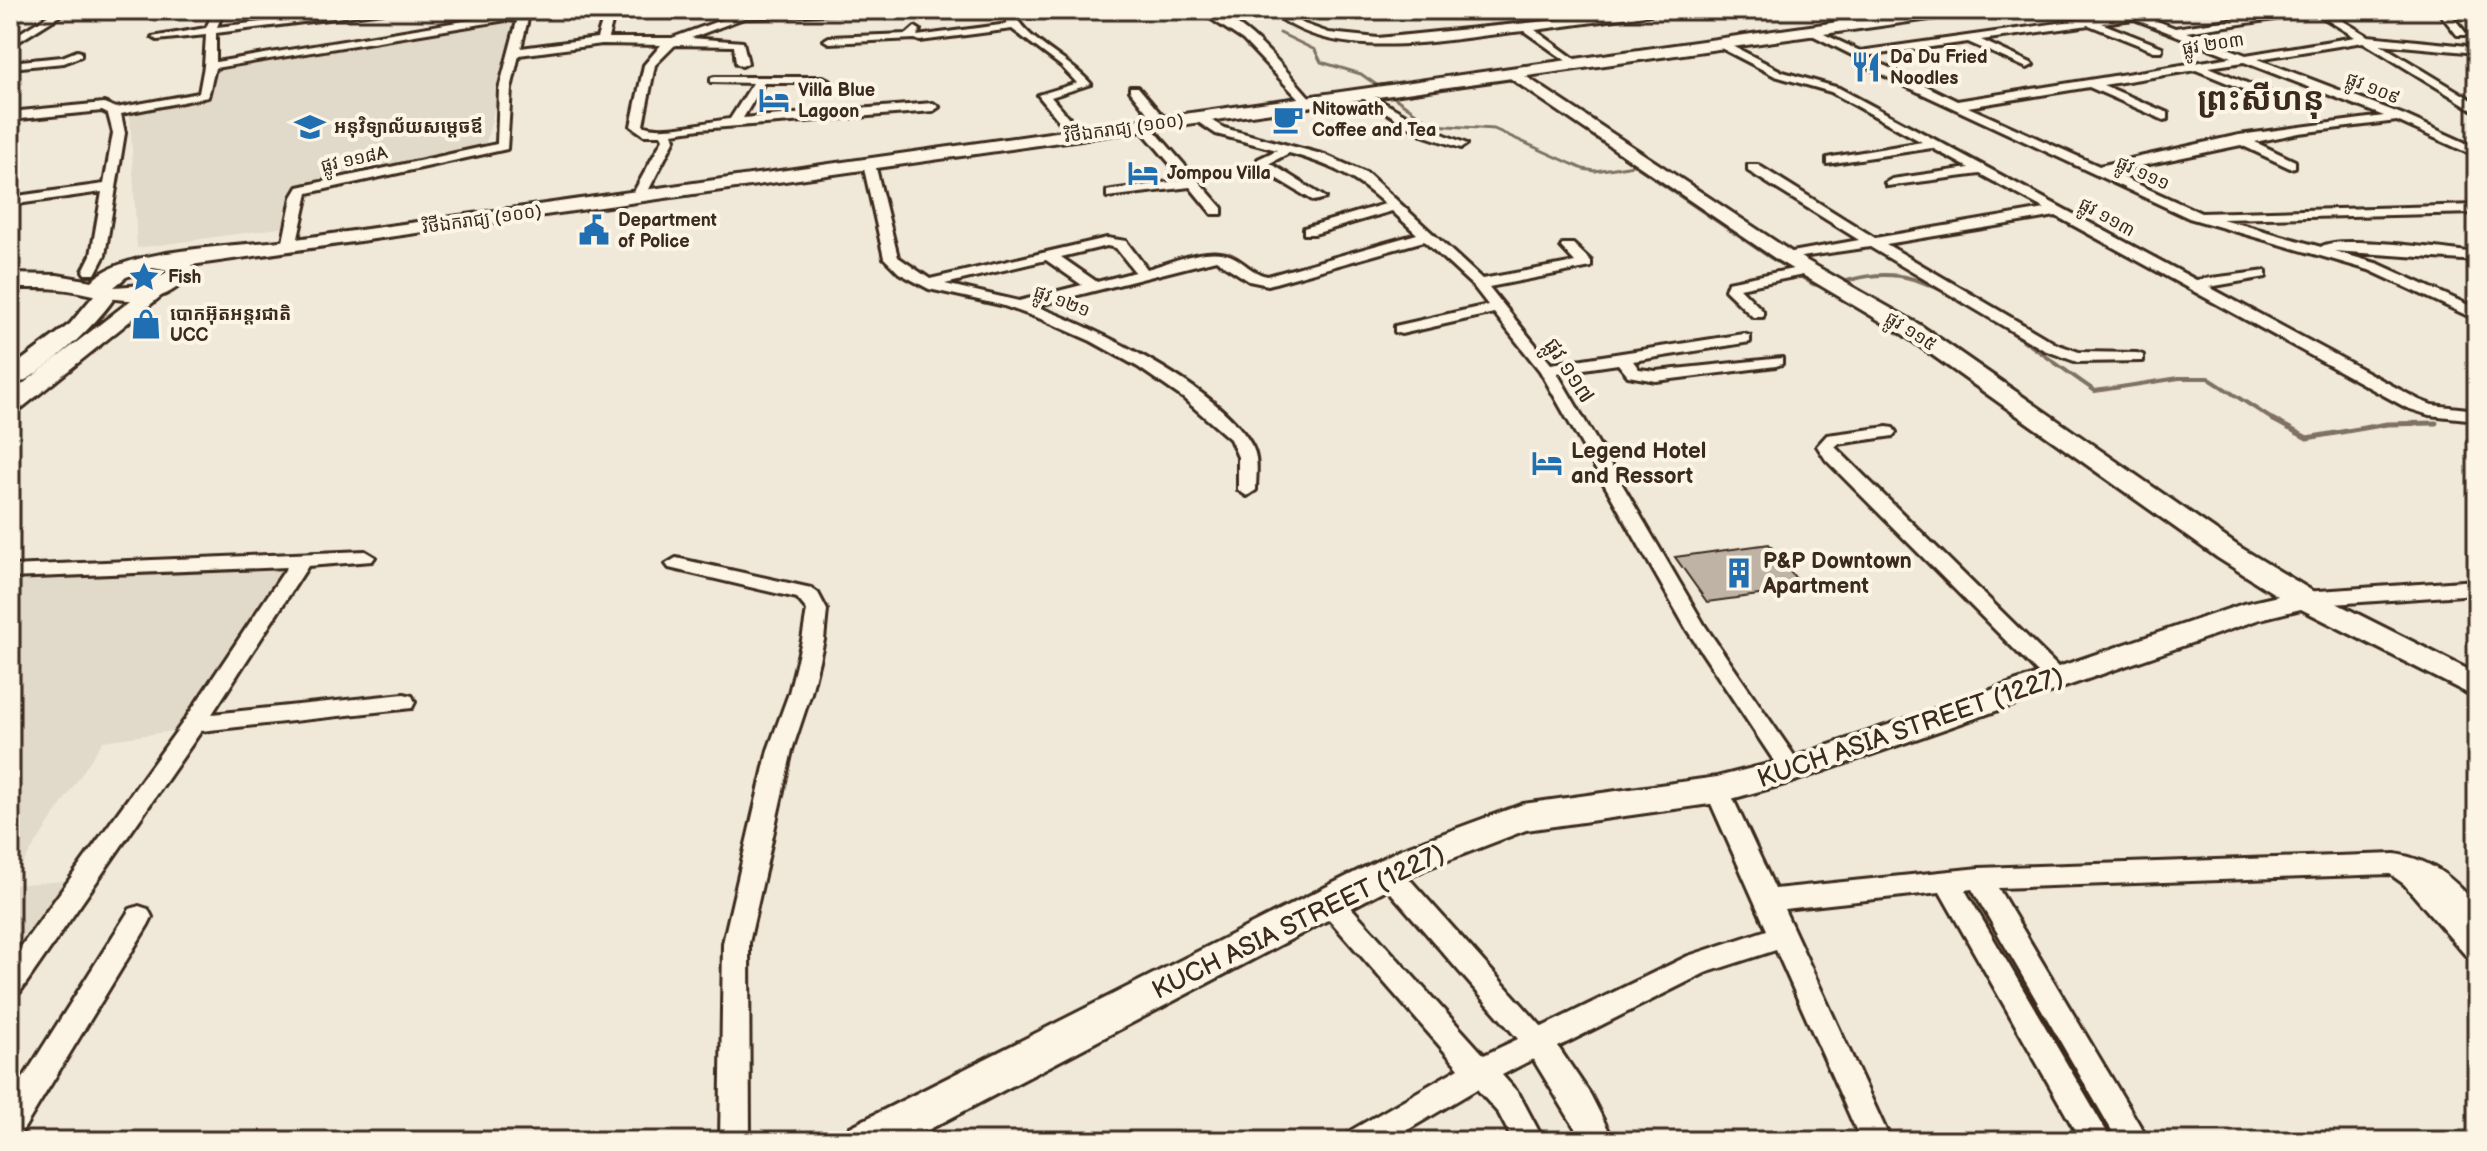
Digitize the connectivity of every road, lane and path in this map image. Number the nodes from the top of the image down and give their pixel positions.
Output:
1 (64, 10) edge
2 (177, 10) edge
3 (198, 10) edge
4 (219, 10) edge
5 (394, 10) edge
6 (849, 10) edge
7 (1007, 10) edge
8 (1017, 10) edge
9 (1203, 10) edge
10 (1275, 10) edge
11 (1677, 10) edge
12 (1824, 10) edge
13 (1958, 10) edge
14 (2120, 10) edge
15 (2176, 10) edge
16 (2317, 10) edge
17 (2442, 10) edge
18 (2465, 10) edge
19 (2477, 11) edge
20 (523, 13) edge
21 (724, 15) edge
22 (2136, 16) junction
23 (608, 19) dead end
24 (2089, 22) junction
25 (1855, 25) junction
26 (1014, 26) junction
27 (211, 30) junction
28 (1528, 30) junction
29 (2176, 30) junction
30 (1809, 31) junction
31 (2461, 33) dead end
32 (395, 35) junction
33 (16, 37) edge
34 (157, 37) dead end
35 (1968, 38) junction
36 (2365, 39) junction
37 (602, 41) junction
38 (672, 42) junction
39 (10, 44) edge
40 (1721, 44) junction
41 (2158, 49) dead end
42 (2477, 50) edge
43 (517, 52) junction
44 (77, 54) dead end
45 (1859, 54) junction
46 (2245, 56) junction
47 (742, 63) dead end
48 (1575, 64) junction
49 (2027, 65) dead end
50 (2194, 65) junction
51 (210, 66) junction
52 (12, 72) edge
53 (1513, 73) junction
54 (715, 80) dead end
55 (823, 80) dead end
56 (759, 82) junction
57 (2087, 82) junction
58 (1134, 89) dead end
59 (1378, 92) junction
60 (54, 99) dead end
61 (2278, 100) dead end
62 (1308, 102) junction
63 (10, 103) edge
64 (1956, 105) junction
65 (2475, 105) edge
66 (933, 107) dead end
67 (114, 112) junction
68 (10, 116) edge
69 (2164, 116) dead end
70 (1199, 117) junction
71 (2400, 118) junction
72 (732, 124) junction
73 (1152, 124) junction
74 (666, 131) junction
75 (1077, 135) junction
76 (2239, 139) junction
77 (1461, 144) dead end
78 (1934, 144) junction
79 (1288, 149) junction
80 (2477, 153) edge
81 (1832, 161) dead end
82 (869, 164) junction
83 (2290, 164) dead end
84 (1753, 168) dead end
85 (1982, 170) junction
86 (2096, 171) junction
87 (1193, 183) junction
88 (1892, 183) dead end
89 (110, 187) junction
90 (1112, 194) dead end
91 (638, 197) junction
92 (1319, 198) dead end
93 (10, 201) edge
94 (1393, 206) junction
95 (2477, 209) edge
96 (1217, 211) dead end
97 (2059, 211) junction
98 (2194, 215) junction
99 (1309, 231) dead end
100 (1427, 236) junction
101 (1871, 242) junction
102 (289, 247) junction
103 (1568, 247) dead end
104 (2312, 249) junction
105 (1048, 255) junction
106 (1786, 257) junction
107 (2477, 257) edge
108 (162, 272) junction
109 (1143, 273) junction
110 (1814, 274) junction
111 (2261, 274) dead end
112 (15, 281) edge
113 (100, 284) junction
114 (927, 284) junction
115 (1479, 284) junction
116 (2194, 285) junction
117 (1093, 286) junction
118 (1018, 306) junction
119 (1499, 307) junction
120 (1758, 314) dead end
121 (2477, 315) edge
122 (107, 328) junction
123 (1401, 329) dead end
124 (74, 330) junction
125 (1744, 339) dead end
126 (2137, 358) dead end
127 (1623, 360) junction
128 (1776, 361) dead end
129 (1547, 370) junction
130 (10, 380) edge
131 (10, 406) edge
132 (2477, 415) edge
133 (1887, 432) dead end
134 (1247, 490) dead end
135 (365, 557) dead end
136 (302, 559) junction
137 (676, 564) dead end
138 (10, 572) edge
139 (2477, 587) edge
140 (2304, 599) junction
141 (2055, 677) junction
142 (2477, 687) edge
143 (404, 702) dead end
144 (194, 724) junction
145 (1792, 770) junction
146 (1717, 790) junction
147 (2395, 864) junction
148 (1387, 871) junction
149 (1979, 878) junction
150 (1946, 880) junction
151 (1768, 900) junction
152 (1330, 902) junction
153 (139, 917) dead end
154 (2477, 923) edge
155 (1784, 936) junction
156 (2477, 950) edge
157 (10, 984) edge
158 (1538, 1042) junction
159 (1479, 1072) junction
160 (10, 1125) edge
161 (735, 1141) edge
162 (865, 1141) edge
163 (1361, 1141) edge
164 (1529, 1141) edge
165 (1599, 1141) edge
166 (1876, 1141) edge
167 (2097, 1141) edge
168 (2134, 1141) edge

1 - 33 street
2 - 3 street
4 - 27 street
5 - 27 street
5 - 32 street
6 - 21 street
6 - 26 street
7 - 8 street
7 - 26 street
9 - 62 street
10 - 28 street
11 - 28 street
12 - 25 street
13 - 25 main road, វិថីឯករាជ្យ (១០០)
14 - 22 street, ផ្លូវ ១០៩
15 - 22 street
16 - 29 street
16 - 36 street
17 - 31 street
18 - 19 street
20 - 32 street, ផ្លូវ ១១៨A
20 - 43 street, ផ្លូវ ១១៨A
21 - 38 street
22 - 24 street
22 - 29 street, ផ្លូវ ១០៩
23 - 37 street
24 - 35 street
24 - 41 street
25 - 30 main road, វិថីឯករាជ្យ (១០០)
26 - 75 street
27 - 34 street
27 - 51 street
28 - 48 street
29 - 46 street, ផ្លូវ ១០៩
30 - 40 main road, វិថីឯករាជ្យ (១០០)
30 - 45 street, ផ្លូវ ១១១
32 - 51 street, ផ្លូវ ១១៨A
33 - 39 street
35 - 45 street
35 - 49 street
36 - 42 street, ផ្លូវ ២០៣
36 - 46 street, ផ្លូវ ២០៣
36 - 65 street
37 - 38 street
37 - 43 street
38 - 47 street
38 - 74 street
40 - 48 main road, វិថីឯករាជ្យ (១០០)
40 - 78 street, ផ្លូវ ១១៣
43 - 102 street, ផ្លូវ ១១៨A
44 - 52 street
45 - 64 street, ផ្លូវ ១១១
46 - 50 street, ផ្លូវ ២០៣
46 - 71 street, ផ្លូវ ១០៩
48 - 53 main road, វិថីឯករាជ្យ (១០០)
50 - 57 street, ផ្លូវ ២០៣
50 - 61 street
51 - 67 street
53 - 59 main road, វិថីឯករាជ្យ (១០០)
53 - 106 street, ផ្លូវ ១១៥
54 - 56 street
55 - 56 street
56 - 72 street
57 - 64 street, ផ្លូវ ២០៣
57 - 69 street
58 - 73 street
59 - 62 main road, វិថីឯករាជ្យ (១០០)
59 - 77 street
60 - 63 street
62 - 70 main road, វិថីឯករាជ្យ (១០០)
64 - 86 street, ផ្លូវ ១១១
66 - 72 street
67 - 68 street
67 - 89 street
70 - 73 main road, វិថីឯករាជ្យ (១០០)
70 - 79 street, ផ្លូវ ១១៧
71 - 76 street
71 - 80 street, ផ្លូវ ១០៩
72 - 74 street
73 - 75 main road, វិថីឯករាជ្យ (១០០)
73 - 87 street
74 - 91 street
75 - 82 main road, វិថីឯករាជ្យ (១០០)
76 - 83 street
76 - 86 street
78 - 81 street
78 - 85 street, ផ្លូវ ១១៣
79 - 92 street
79 - 94 street, ផ្លូវ ១១៧
82 - 91 main road, វិថីឯករាជ្យ (១០០)
82 - 114 street, ផ្លូវ ១២១
84 - 101 street
85 - 88 street
85 - 97 street, ផ្លូវ ១១៣
86 - 98 street, ផ្លូវ ១១១
87 - 90 street
87 - 96 street
89 - 93 street
89 - 113 street
91 - 102 main road, វិថីឯករាជ្យ (១០០)
94 - 99 street
94 - 100 street, ផ្លូវ ១១៧
95 - 98 street
97 - 101 street
97 - 116 street, ផ្លូវ ១១៣
98 - 104 street, ផ្លូវ ១១១
100 - 109 street
100 - 115 street, ផ្លូវ ១១៧
101 - 106 street
101 - 126 street
102 - 108 main road, វិថីឯករាជ្យ (១០០)
103 - 115 street
104 - 107 street
104 - 121 street, ផ្លូវ ១១១
105 - 109 street
105 - 114 street
105 - 117 street
106 - 110 street, ផ្លូវ ១១៥
108 - 113 main road, វិថីឯករាជ្យ (១០០)
108 - 122 street
109 - 117 street
110 - 120 street
110 - 140 street, ផ្លូវ ១១៥
111 - 116 street
112 - 113 main road
113 - 124 street
114 - 118 street, ផ្លូវ ១២១
115 - 119 street, ផ្លូវ ១១៧
116 - 132 street, ផ្លូវ ១១៣
117 - 118 street
118 - 134 street, ផ្លូវ ១២១
119 - 123 street
119 - 129 street, ផ្លូវ ១១៧
122 - 124 street
122 - 131 street
124 - 130 street
125 - 127 street
127 - 128 street
127 - 129 street
129 - 145 street, ផ្លូវ ១១៧
133 - 141 street
135 - 136 street
136 - 138 street
136 - 144 street
137 - 161 street
139 - 140 street
140 - 141 street, KUCH ASIA STREET (1227)
140 - 142 street, ផ្លូវ ១១៥
141 - 145 street, KUCH ASIA STREET (1227)
143 - 144 street
144 - 157 street
145 - 146 street, KUCH ASIA STREET (1227)
146 - 148 street, KUCH ASIA STREET (1227)
146 - 151 street
147 - 149 street
147 - 154 street
147 - 156 street
148 - 152 street, KUCH ASIA STREET (1227)
148 - 158 street
149 - 150 street
149 - 168 street
150 - 151 street
150 - 167 street
151 - 155 street
152 - 159 street
152 - 162 street, KUCH ASIA STREET (1227)
153 - 160 street
155 - 158 street
155 - 166 street
158 - 159 street
158 - 165 street
159 - 163 street
159 - 164 street

